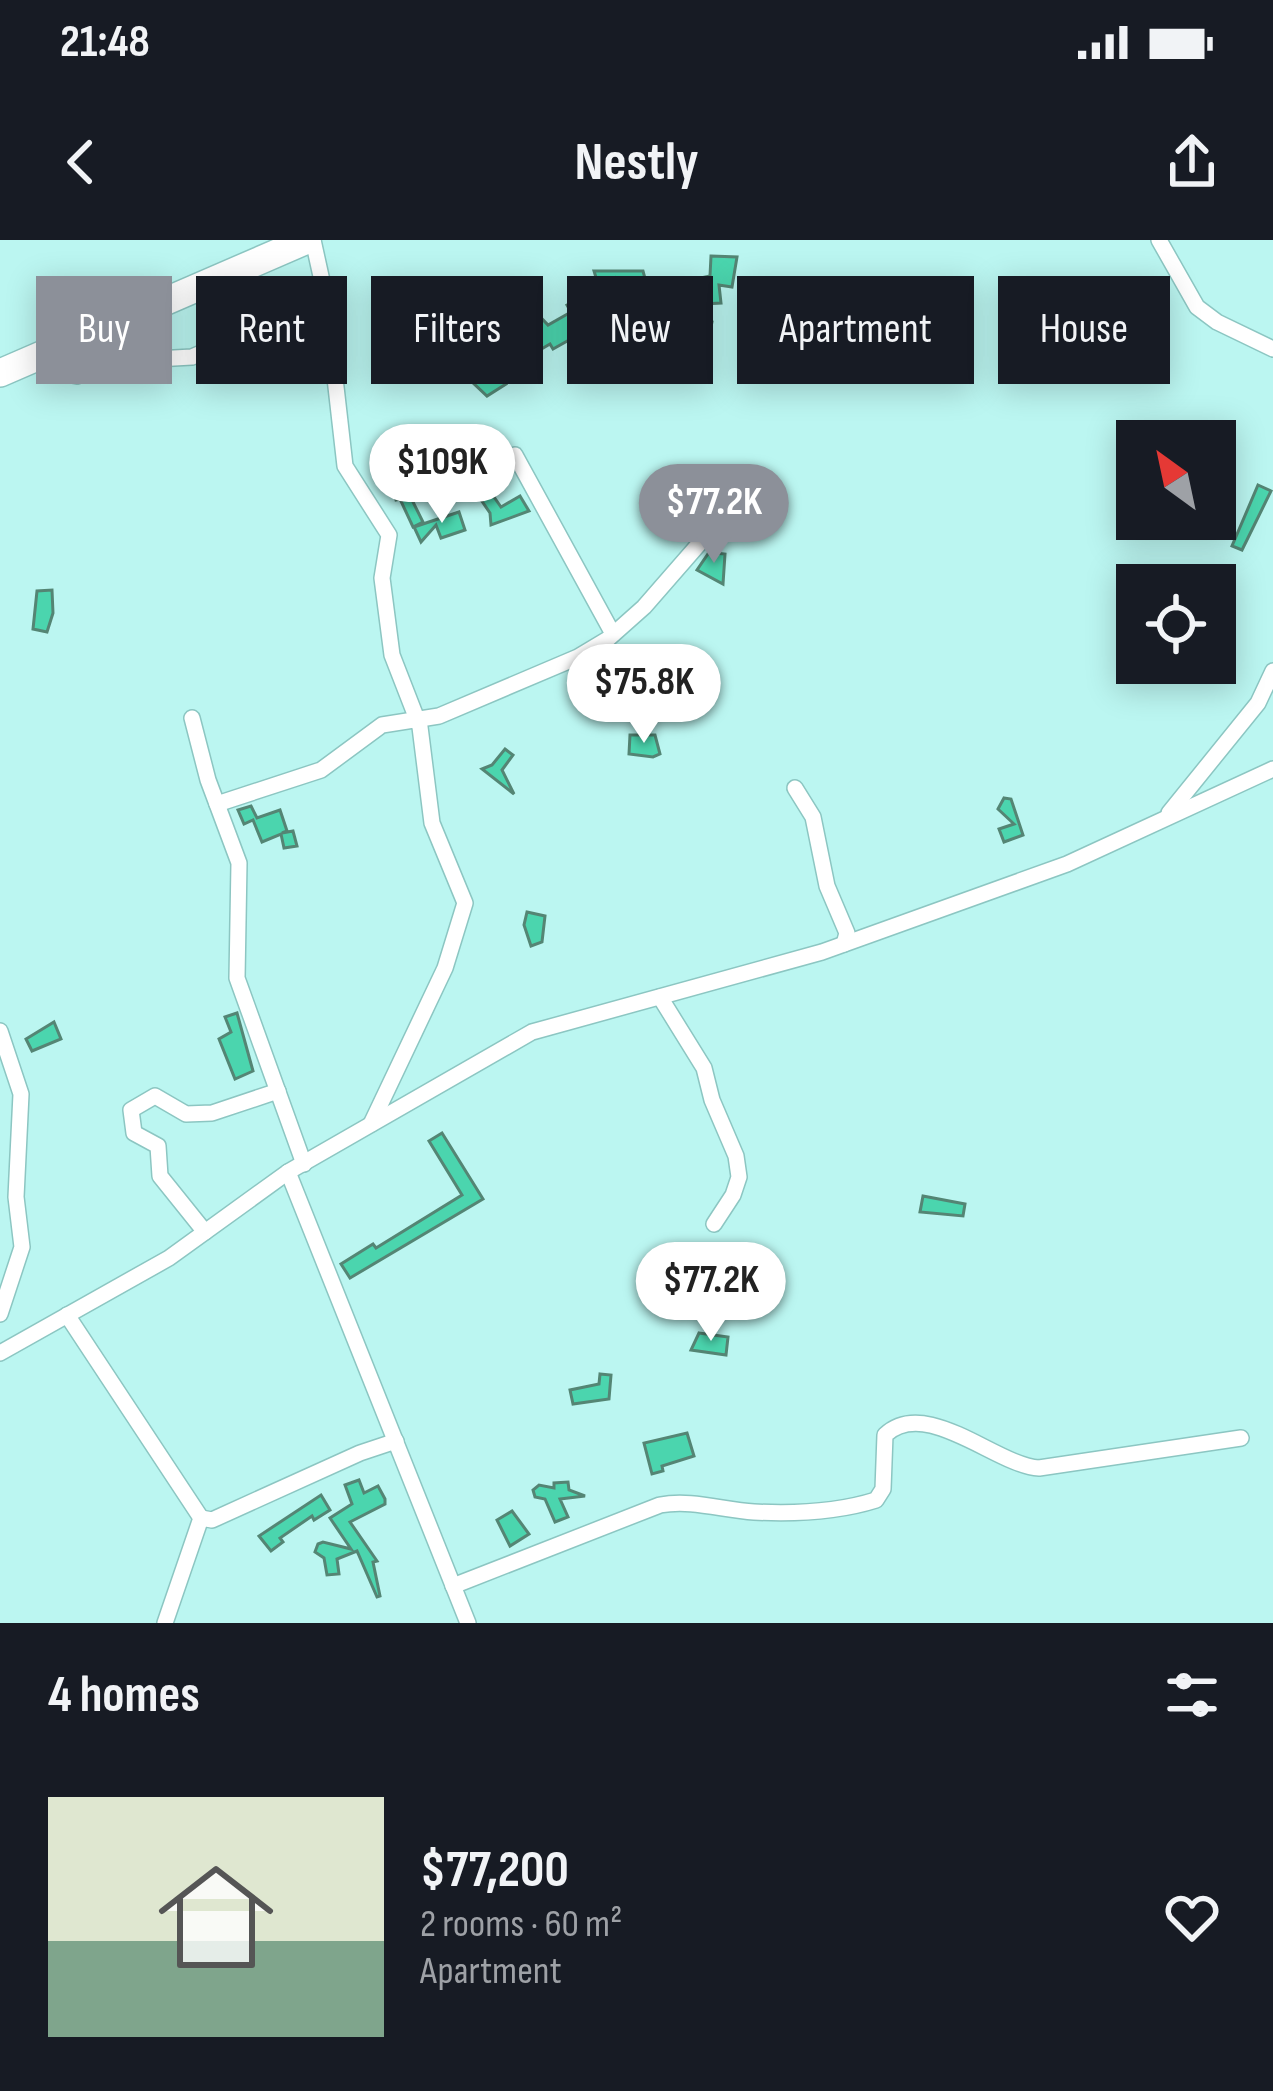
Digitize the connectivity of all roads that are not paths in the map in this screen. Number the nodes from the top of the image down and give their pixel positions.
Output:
1 (310, 240) edge
2 (1159, 240) edge
3 (320, 276) edge
4 (172, 300) edge
5 (1273, 349) edge
6 (36, 358) edge
7 (0, 373) edge
8 (336, 384) edge
9 (515, 455) dead end
10 (749, 517) dead end
11 (613, 634) junction
12 (1273, 671) edge
13 (192, 718) dead end
14 (417, 720) junction
15 (1273, 769) edge
16 (795, 788) dead end
17 (217, 804) junction
18 (1164, 819) junction
19 (844, 944) junction
20 (660, 997) junction
21 (0, 1031) edge
22 (9, 1081) edge
23 (278, 1091) junction
24 (371, 1125) junction
25 (304, 1163) junction
26 (288, 1172) junction
27 (714, 1224) dead end
28 (205, 1232) junction
29 (0, 1315) edge
30 (67, 1315) junction
31 (0, 1353) edge
32 (1241, 1438) dead end
33 (395, 1441) junction
34 (201, 1518) junction
35 (453, 1586) junction
36 (165, 1623) edge
37 (468, 1623) edge

1 - 3 street
1 - 4 highway
2 - 5 street
6 - 7 highway
8 - 14 street
9 - 11 street
10 - 11 street
11 - 14 street
12 - 18 street
13 - 17 street
14 - 17 street
14 - 24 street
15 - 18 street
16 - 19 street
17 - 23 street
18 - 19 street
19 - 20 street
20 - 24 street
20 - 27 street
21 - 22 street
22 - 29 street
23 - 25 street
23 - 28 street
24 - 25 street
25 - 26 street
26 - 28 street
26 - 33 street
28 - 30 street
30 - 31 street
30 - 34 street
32 - 35 street
33 - 34 street
33 - 35 street
34 - 36 street
35 - 37 street

